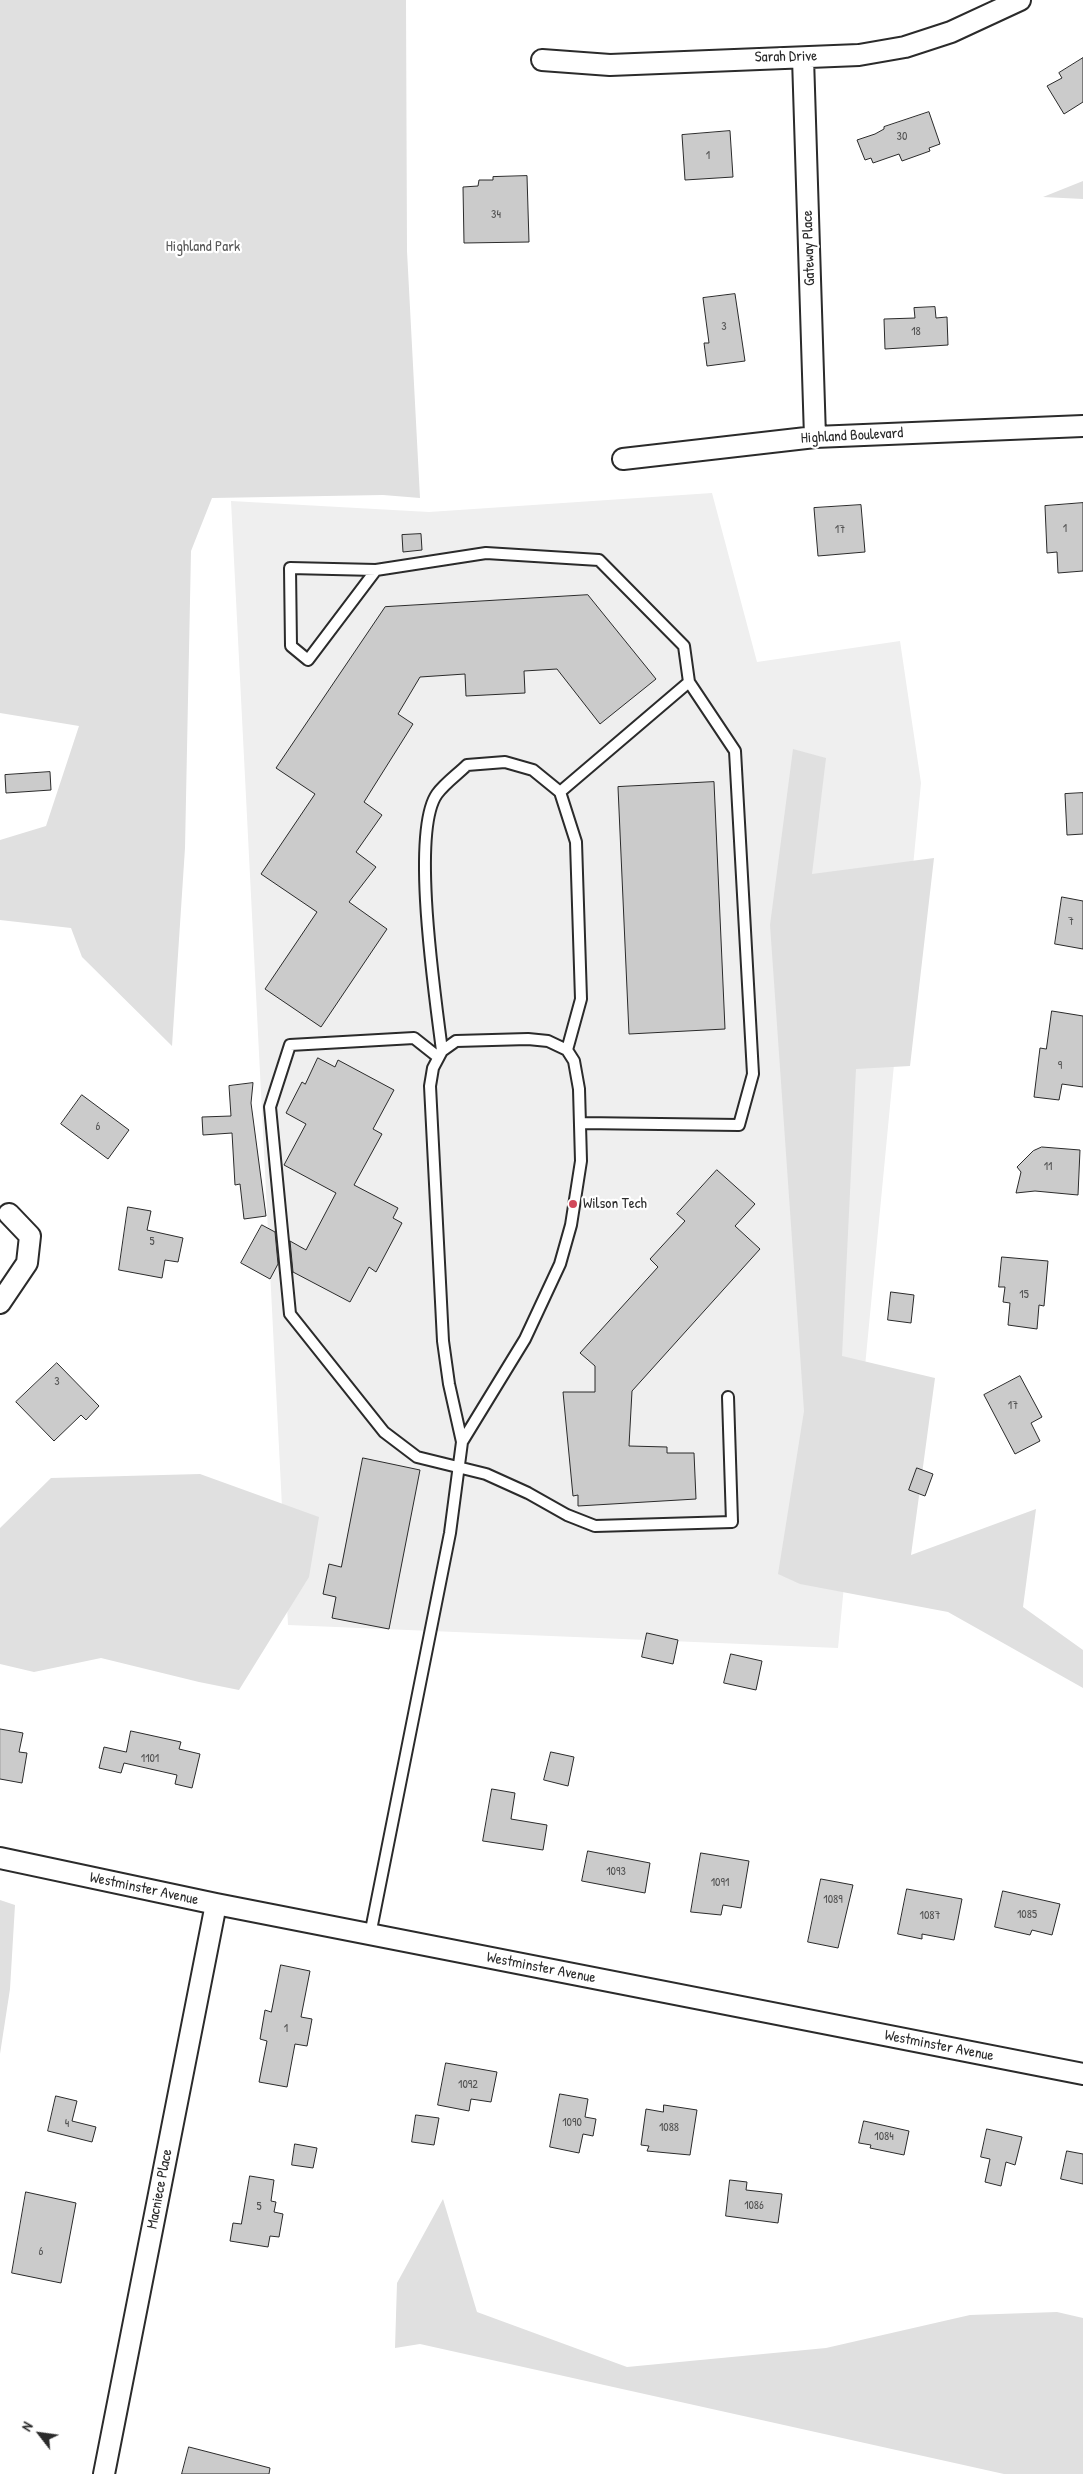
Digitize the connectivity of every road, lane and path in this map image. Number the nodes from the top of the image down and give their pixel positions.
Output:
1 (1020, 0) edge
2 (803, 58) junction
3 (542, 60) dead end
4 (1083, 426) edge
5 (815, 437) junction
6 (623, 459) dead end
7 (376, 570) junction
8 (689, 682) junction
9 (560, 792) junction
10 (567, 1050) junction
11 (440, 1054) junction
12 (581, 1123) junction
13 (10, 1214) dead end
14 (0, 1303) edge
15 (728, 1397) dead end
16 (462, 1442) junction
17 (458, 1469) junction
18 (0, 1858) edge
19 (216, 1904) junction
20 (370, 1934) junction
21 (1083, 2074) edge
22 (104, 2474) edge

1 - 2 street, Sarah Drive
2 - 3 street, Sarah Drive
2 - 5 street, Gateway Place
4 - 5 street, Highland Boulevard
5 - 6 street, Highland Boulevard
7 - 7 lane
7 - 8 lane
8 - 9 lane
8 - 12 lane
9 - 10 lane
9 - 11 lane
10 - 11 lane
10 - 12 lane
11 - 16 lane
11 - 17 lane
12 - 16 lane
13 - 14 street
15 - 17 lane
16 - 17 lane
17 - 20 lane
18 - 19 street, Westminster Avenue
19 - 20 street, Westminster Avenue
19 - 22 street, Macniece Place
20 - 21 street, Westminster Avenue

